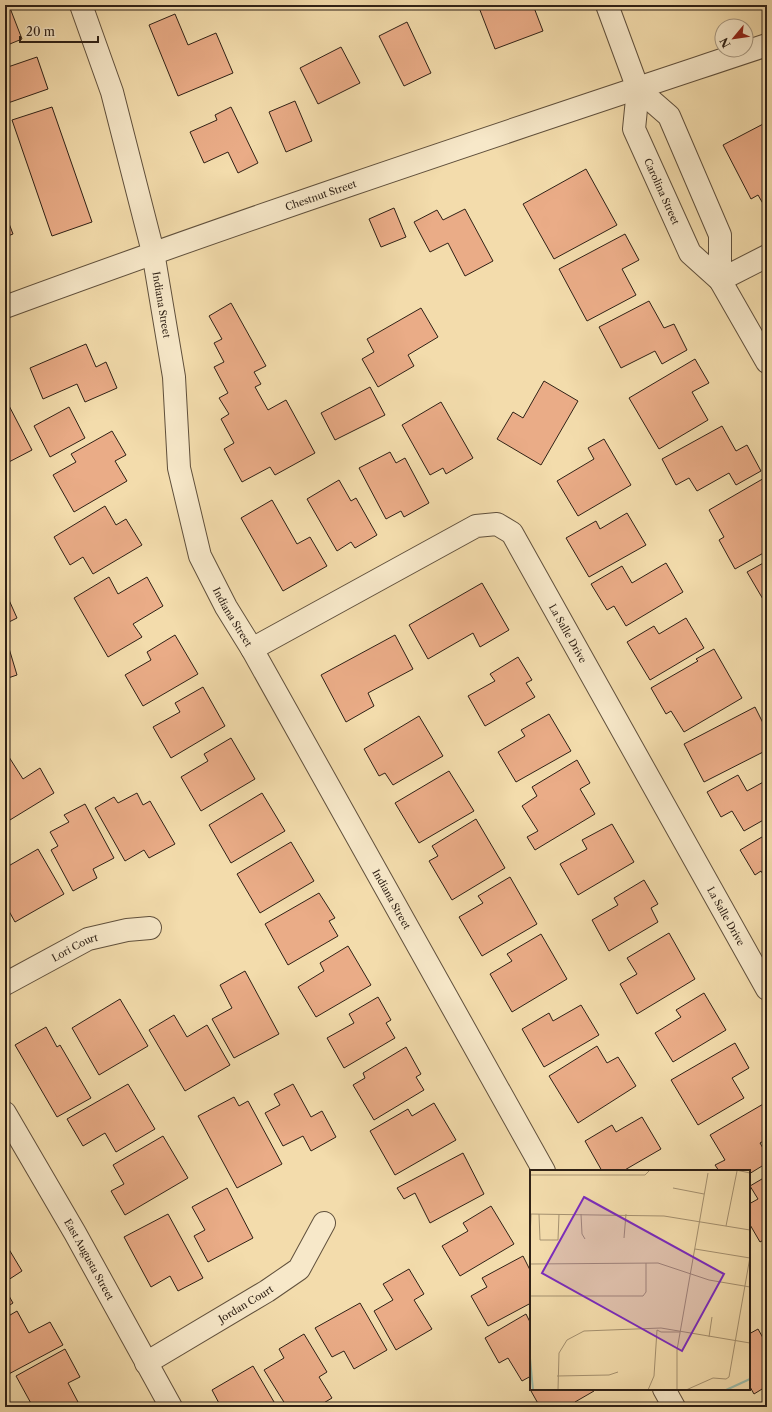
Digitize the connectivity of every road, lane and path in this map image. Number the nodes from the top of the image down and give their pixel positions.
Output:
1 (81, 5) edge
2 (607, 5) edge
3 (767, 45) edge
4 (638, 89) junction
5 (153, 252) junction
6 (767, 256) edge
7 (720, 280) junction
8 (5, 307) edge
9 (767, 362) edge
10 (252, 649) junction
11 (150, 928) dead end
12 (5, 984) edge
13 (767, 989) edge
14 (5, 1113) edge
15 (543, 1170) edge
16 (324, 1223) dead end
17 (146, 1363) junction
18 (665, 1390) edge
19 (171, 1407) edge
20 (674, 1407) edge

1 - 5 street, Indiana Street
2 - 4 street, Carolina Street
3 - 4 street, Chestnut Street
4 - 5 street, Chestnut Street
4 - 7 street, Carolina Street
4 - 7 street, Carolina Street
5 - 8 street, Chestnut Street
5 - 10 street, Indiana Street
6 - 7 street
7 - 9 street, Carolina Street
10 - 13 street, La Salle Drive
10 - 15 street, Indiana Street
11 - 12 street, Lori Court
14 - 17 street, East Augusta Street
16 - 17 street, Jordan Court
17 - 19 street, East Augusta Street
18 - 20 street

